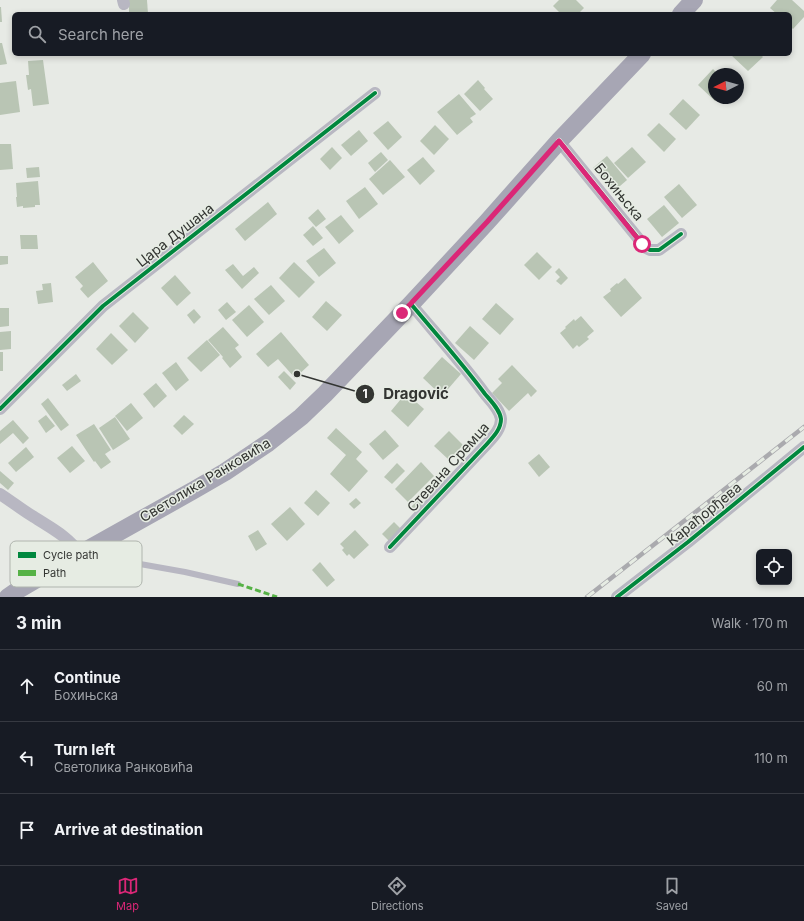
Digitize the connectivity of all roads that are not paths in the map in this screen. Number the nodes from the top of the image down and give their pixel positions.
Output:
1 (694, 0) edge
2 (683, 12) edge
3 (640, 56) edge
4 (375, 93) dead end
5 (559, 141) junction
6 (681, 234) dead end
7 (411, 304) junction
8 (0, 409) edge
9 (804, 447) edge
10 (0, 494) edge
11 (110, 538) junction
12 (70, 541) edge
13 (104, 541) edge
14 (111, 541) edge
15 (390, 547) dead end
16 (142, 564) edge
17 (238, 584) dead end
18 (23, 587) edge
19 (8, 597) edge
20 (617, 597) edge

1 - 2 main road
3 - 5 main road, Светолика Ранковића
4 - 8 street, Цара Душана
5 - 6 street, Бохињска
5 - 7 main road, Светолика Ранковића
7 - 11 main road, Светолика Ранковића
7 - 15 street, Стевана Сремца
9 - 20 street, Карађорђева
10 - 12 street
11 - 13 main road, Светолика Ранковића
11 - 14 lane
16 - 17 lane
18 - 19 main road, Светолика Ранковића

